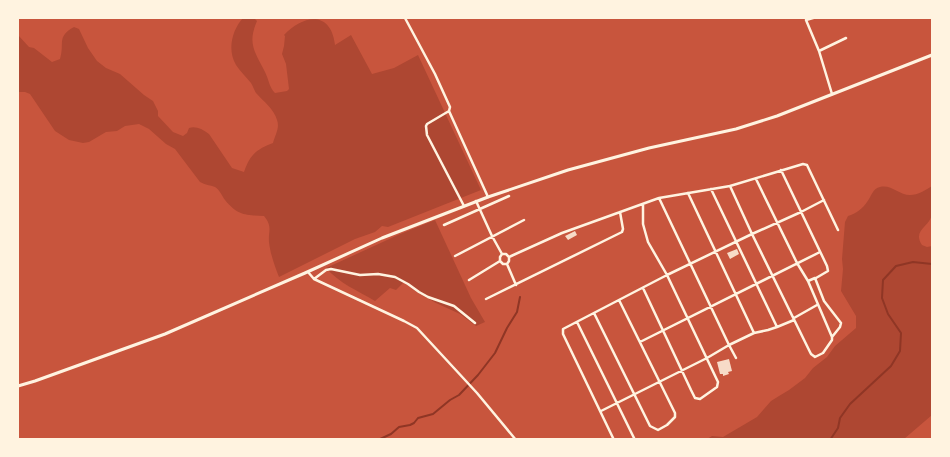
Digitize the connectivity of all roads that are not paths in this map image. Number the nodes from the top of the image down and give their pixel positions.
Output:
1 (405, 18) edge
2 (813, 18) edge
3 (846, 38) dead end
4 (819, 51) junction
5 (932, 55) edge
6 (833, 95) junction
7 (449, 111) junction
8 (781, 170) junction
9 (756, 178) junction
10 (730, 186) junction
11 (711, 189) junction
12 (688, 193) junction
13 (488, 196) junction
14 (510, 196) dead end
15 (659, 198) junction
16 (824, 200) junction
17 (476, 201) junction
18 (643, 204) junction
19 (464, 206) junction
20 (480, 209) junction
21 (620, 212) junction
22 (801, 212) junction
23 (524, 220) dead end
24 (778, 222) junction
25 (444, 224) dead end
26 (838, 230) dead end
27 (752, 234) junction
28 (492, 236) junction
29 (737, 242) junction
30 (716, 252) junction
31 (820, 252) junction
32 (502, 254) junction
33 (455, 256) dead end
34 (509, 257) junction
35 (500, 261) junction
36 (797, 263) junction
37 (507, 264) junction
38 (690, 264) junction
39 (308, 272) junction
40 (667, 275) junction
41 (773, 275) junction
42 (815, 278) junction
43 (314, 279) junction
44 (469, 280) dead end
45 (808, 281) junction
46 (757, 283) junction
47 (516, 285) junction
48 (643, 288) junction
49 (736, 293) junction
50 (486, 299) dead end
51 (620, 300) junction
52 (817, 305) junction
53 (710, 307) junction
54 (594, 313) junction
55 (688, 318) junction
56 (794, 319) junction
57 (577, 322) junction
58 (475, 323) dead end
59 (777, 327) junction
60 (664, 330) junction
61 (754, 333) junction
62 (832, 337) junction
63 (640, 342) junction
64 (729, 345) junction
65 (707, 358) junction
66 (736, 358) dead end
67 (682, 370) junction
68 (660, 382) junction
69 (18, 386) edge
70 (634, 394) junction
71 (617, 403) junction
72 (601, 411) junction
73 (516, 440) edge
74 (614, 440) edge
75 (636, 440) edge

1 - 7 street
2 - 4 street
3 - 4 street
4 - 6 street
5 - 6 street
6 - 13 street
7 - 13 street
7 - 19 street
8 - 9 street
8 - 16 street
8 - 22 street
9 - 10 street
9 - 24 street
10 - 11 street
10 - 27 street
11 - 12 street
11 - 29 street
12 - 15 street
12 - 30 street
13 - 17 street
14 - 20 street
15 - 18 street
15 - 38 street
16 - 22 street
16 - 26 street
17 - 19 street
17 - 20 street
18 - 21 street
18 - 40 street
19 - 39 street
20 - 25 street
20 - 28 street
21 - 34 street
21 - 47 street
22 - 24 street
22 - 31 street
23 - 28 street
24 - 27 street
24 - 36 street
27 - 29 street
27 - 41 street
28 - 32 street
28 - 33 street
29 - 30 street
29 - 46 street
30 - 38 street
30 - 49 street
31 - 36 street
31 - 42 street
32 - 34 street
32 - 35 street
34 - 37 street
35 - 37 street
35 - 44 street
36 - 41 street
36 - 45 street
37 - 47 street
38 - 40 street
38 - 53 street
39 - 43 street
39 - 69 street
40 - 48 street
40 - 55 street
41 - 46 street
41 - 56 street
42 - 45 street
42 - 62 street
43 - 58 street
43 - 73 street
45 - 52 street
46 - 49 street
46 - 59 street
47 - 50 street
48 - 51 street
48 - 60 street
49 - 53 street
49 - 61 street
51 - 54 street
51 - 63 street
52 - 56 street
52 - 62 street
53 - 55 street
53 - 64 street
54 - 57 street
54 - 70 street
55 - 60 street
55 - 65 street
56 - 59 street
56 - 62 street
57 - 71 street
57 - 72 street
59 - 61 street
60 - 63 street
60 - 67 street
61 - 64 street
63 - 68 street
64 - 65 street
64 - 66 street
65 - 67 street
65 - 67 street
67 - 68 street
68 - 70 street
68 - 70 street
70 - 71 street
71 - 72 street
71 - 75 street
72 - 74 street

